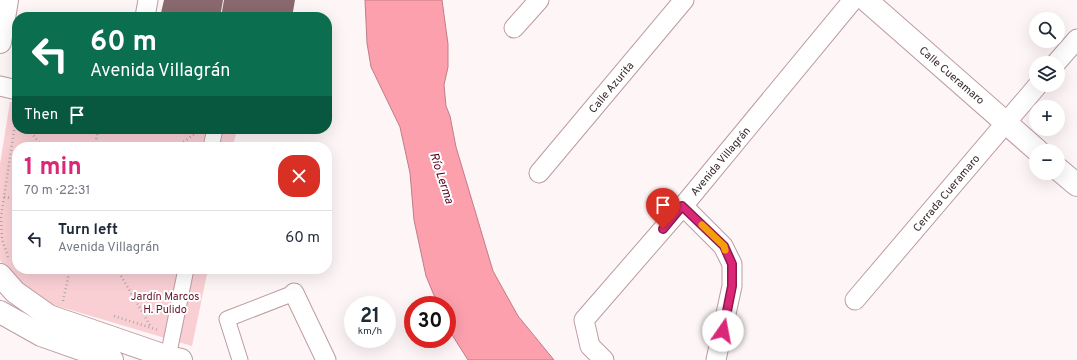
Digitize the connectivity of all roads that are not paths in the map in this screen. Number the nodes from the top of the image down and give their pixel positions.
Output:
1 (7, 0) edge
2 (148, 0) edge
3 (539, 0) edge
4 (684, 0) edge
5 (853, 0) edge
6 (866, 0) edge
7 (146, 12) edge
8 (514, 28) dead end
9 (1077, 39) edge
10 (0, 42) edge
11 (1062, 56) edge
12 (0, 86) edge
13 (12, 89) edge
14 (1032, 92) edge
15 (1006, 122) junction
16 (1030, 144) edge
17 (539, 174) dead end
18 (1065, 175) edge
19 (1077, 186) edge
20 (682, 206) junction
21 (5, 268) edge
22 (185, 274) edge
23 (294, 293) joint
24 (855, 300) dead end
25 (0, 312) edge
26 (174, 358) edge
27 (112, 360) edge
28 (240, 360) edge
29 (326, 360) edge
30 (604, 360) edge
31 (716, 360) edge

1 - 10 main road
2 - 7 street
3 - 8 street
4 - 17 street, Calle Azurita
5 - 20 street, Avenida Villagrán
6 - 15 main road, Calle Cueramaro
9 - 11 street
12 - 13 street
14 - 15 street, Cerrada Cueramaro
15 - 16 main road, Calle Cueramaro
15 - 24 street, Cerrada Cueramaro
18 - 19 main road
20 - 30 street, Avenida Villagrán
20 - 31 street
21 - 26 main road
22 - 26 street
23 - 28 street
23 - 29 street
25 - 27 main road

